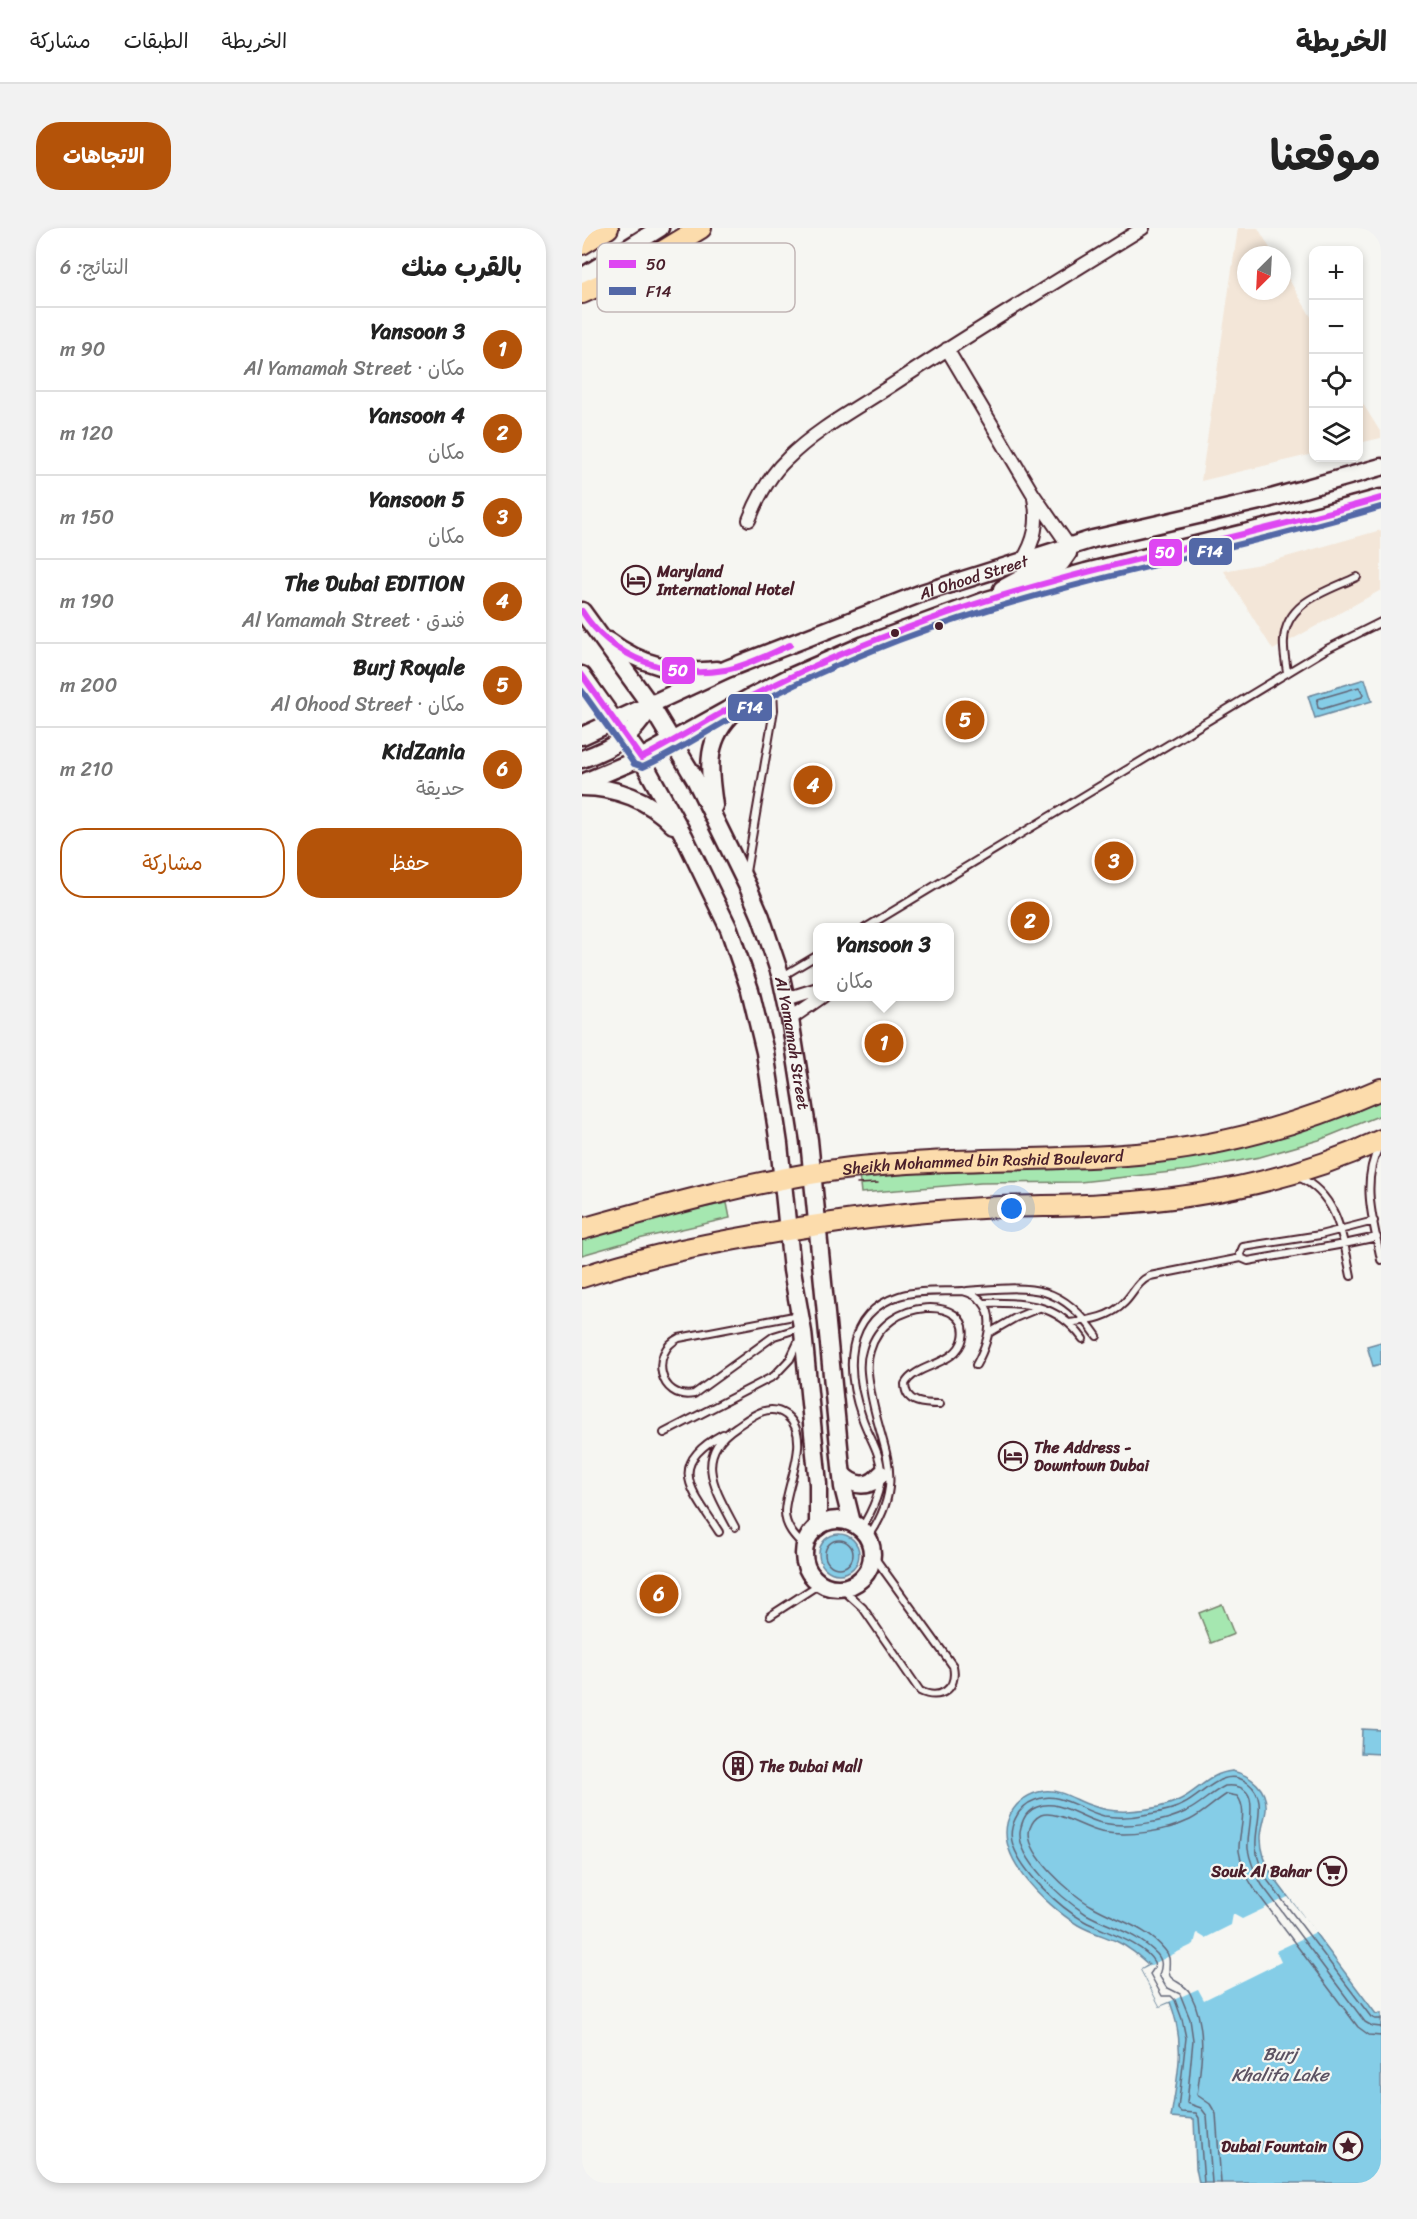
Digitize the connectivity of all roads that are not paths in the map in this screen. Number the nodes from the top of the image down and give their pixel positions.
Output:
1 (608, 228) edge
2 (660, 228) edge
3 (701, 228) edge
4 (1143, 228) edge
5 (636, 243) edge
6 (676, 243) edge
7 (582, 244) edge
8 (597, 267) edge
9 (582, 276) edge
10 (597, 286) edge
11 (582, 293) edge
12 (947, 349) junction
13 (1381, 467) edge
14 (1033, 494) junction
15 (1381, 498) edge
16 (749, 520) dead end
17 (1069, 546) junction
18 (1022, 561) junction
19 (1357, 577) dead end
20 (987, 600) junction
21 (582, 611) edge
22 (1381, 622) edge
23 (598, 633) junction
24 (727, 669) junction
25 (1287, 673) junction
26 (582, 675) edge
27 (773, 686) junction
28 (751, 697) junction
29 (651, 706) junction
30 (616, 721) junction
31 (582, 736) edge
32 (627, 737) junction
33 (673, 741) junction
34 (641, 758) junction
35 (582, 759) edge
36 (582, 785) edge
37 (716, 819) junction
38 (684, 836) junction
39 (744, 880) junction
40 (872, 923) edge
41 (813, 958) edge
42 (781, 977) junction
43 (813, 991) edge
44 (786, 999) junction
45 (816, 1001) edge
46 (790, 1018) junction
47 (1381, 1089) edge
48 (1381, 1140) edge
49 (1381, 1145) edge
50 (812, 1174) junction
51 (1286, 1174) junction
52 (783, 1179) junction
53 (1374, 1221) junction
54 (818, 1225) junction
55 (582, 1229) edge
56 (788, 1230) junction
57 (1340, 1230) junction
58 (1377, 1237) junction
59 (1344, 1244) junction
60 (1241, 1258) junction
61 (1381, 1260) edge
62 (1351, 1276) dead end
63 (582, 1277) edge
64 (963, 1291) junction
65 (984, 1303) junction
66 (1042, 1307) junction
67 (1086, 1320) junction
68 (1069, 1323) junction
69 (801, 1325) junction
70 (989, 1333) junction
71 (1097, 1336) dead end
72 (1083, 1339) dead end
73 (976, 1365) dead end
74 (940, 1404) dead end
75 (730, 1431) junction
76 (664, 1433) dead end
77 (842, 1474) junction
78 (881, 1474) junction
79 (735, 1527) dead end
80 (818, 1527) junction
81 (719, 1532) dead end
82 (863, 1536) junction
83 (805, 1547) junction
84 (820, 1583) junction
85 (841, 1588) junction
86 (770, 1616) dead end

1 - 7 main road
2 - 5 street
3 - 6 main road
4 - 12 street
8 - 9 street
10 - 11 main road
12 - 14 street
12 - 16 street
13 - 17 street, Al Ohood Street
14 - 17 street
14 - 18 street
15 - 20 street, Al Ohood Street
17 - 18 street, Al Ohood Street
17 - 20 street
18 - 24 street, Al Ohood Street
19 - 25 lane
20 - 27 street, Al Ohood Street
21 - 23 street, Al Yamamah Street
22 - 25 lane
23 - 24 street
23 - 29 street, Al Yamamah Street
24 - 29 street, Al Ohood Street
25 - 40 lane
26 - 30 street, Al Yamamah Street
27 - 28 street, Al Ohood Street
27 - 39 lane
28 - 33 street, Al Ohood Street
28 - 37 street
29 - 30 street, Al Ohood Street
29 - 32 street
29 - 33 street, Al Yamamah Street
30 - 31 street, Al Ohood Street
30 - 32 street, Al Yamamah Street
32 - 34 street, Al Yamamah Street
32 - 35 street
33 - 34 street, Al Ohood Street
33 - 37 street, Al Yamamah Street
34 - 36 street, Al Ohood Street
34 - 38 street, Al Yamamah Street
36 - 38 street
37 - 39 street, Al Yamamah Street
38 - 52 street, Al Yamamah Street
39 - 42 street, Al Yamamah Street
41 - 42 lane
42 - 44 street, Al Yamamah Street
43 - 44 street
44 - 46 street, Al Yamamah Street
45 - 46 street
46 - 50 street, Al Yamamah Street
47 - 50 main road, Sheikh Mohammed bin Rashid Boulevard
48 - 51 main road
49 - 53 lane
50 - 52 main road, Sheikh Mohammed bin Rashid Boulevard
50 - 54 street, Al Yamamah Street
51 - 54 main road
51 - 57 lane
52 - 55 main road, Sheikh Mohammed bin Rashid Boulevard
52 - 56 street, Al Yamamah Street
53 - 57 lane
53 - 58 lane
54 - 56 main road
54 - 77 street, Al Yamamah Street
56 - 63 main road
56 - 69 street, Al Yamamah Street
57 - 59 lane
57 - 60 lane
58 - 59 lane
58 - 61 lane
59 - 60 lane
59 - 62 lane
60 - 67 lane
64 - 65 lane
64 - 67 lane
64 - 78 lane
65 - 66 lane
65 - 70 lane
66 - 68 lane
66 - 70 lane
67 - 68 lane
67 - 71 lane
68 - 72 lane
69 - 69 lane
69 - 76 lane
69 - 80 street, Al Yamamah Street
70 - 73 lane
74 - 82 lane
75 - 79 lane
75 - 81 lane
75 - 83 lane
77 - 78 street
77 - 82 street, Al Yamamah Street
78 - 82 lane
80 - 82 street
80 - 83 street
82 - 85 street
82 - 85 lane
83 - 84 street
84 - 85 street
84 - 86 lane

